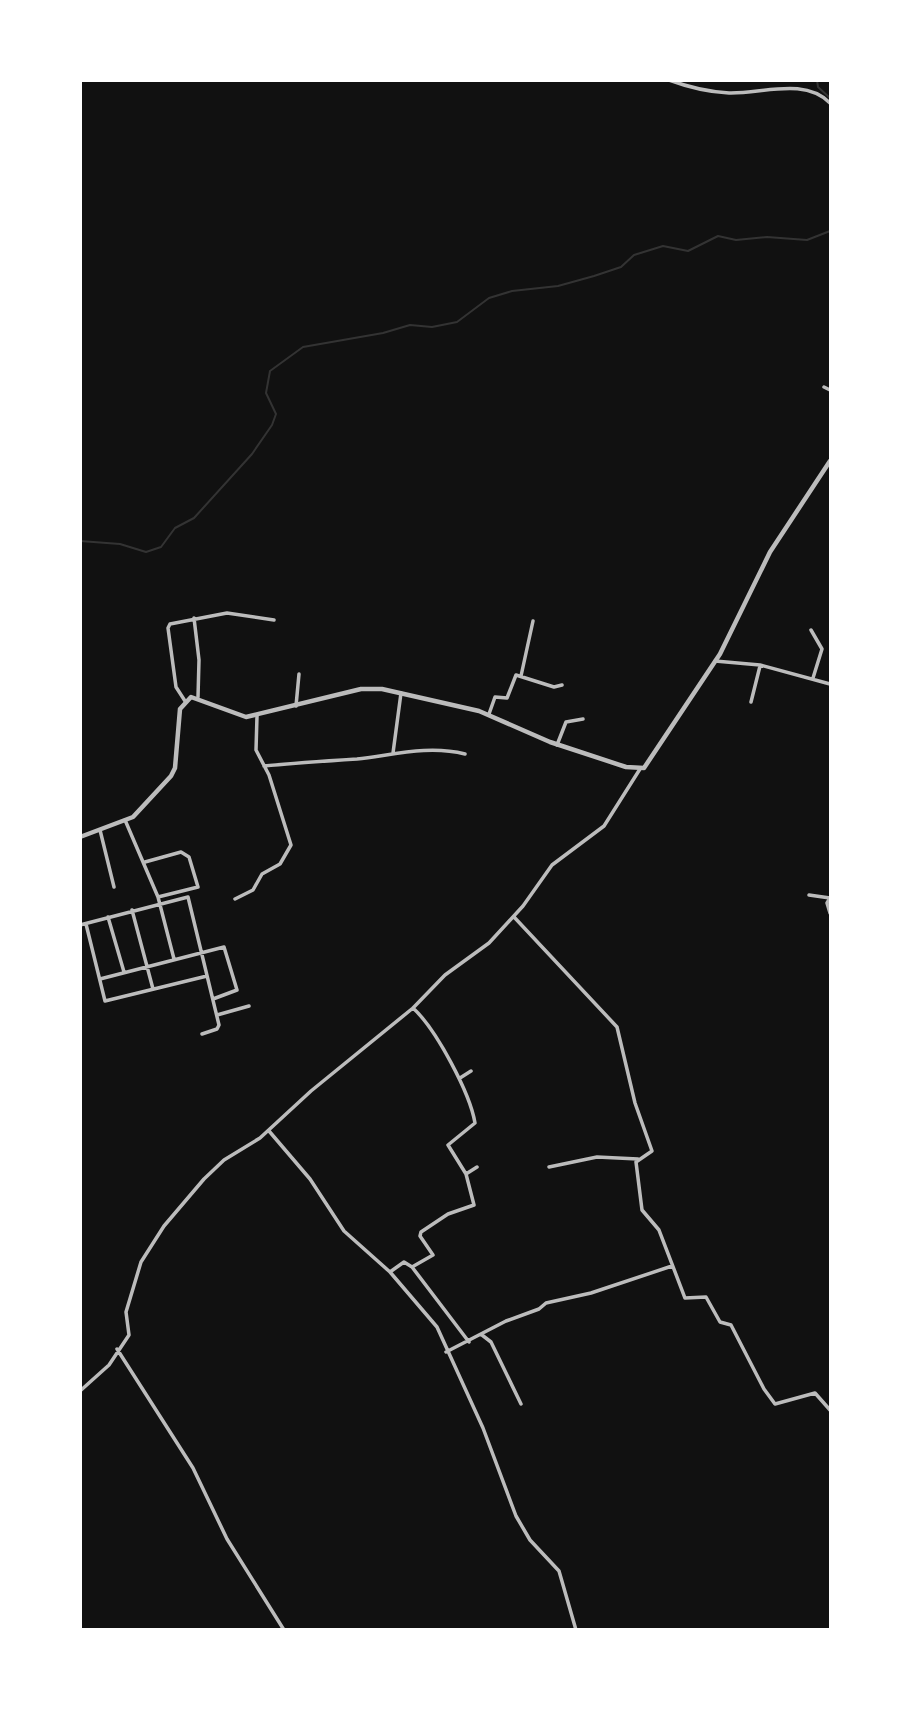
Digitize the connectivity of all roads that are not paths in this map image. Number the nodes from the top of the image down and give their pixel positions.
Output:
1 (669, 80) edge
2 (831, 103) edge
3 (824, 387) dead end
4 (831, 390) edge
5 (831, 461) edge
6 (194, 618) junction
7 (274, 620) dead end
8 (533, 621) dead end
9 (811, 630) dead end
10 (715, 661) junction
11 (760, 665) junction
12 (299, 674) dead end
13 (521, 676) junction
14 (813, 678) junction
15 (831, 684) edge
16 (562, 685) dead end
17 (401, 693) junction
18 (198, 696) junction
19 (185, 701) junction
20 (751, 702) dead end
21 (296, 706) junction
22 (489, 714) junction
23 (257, 716) junction
24 (583, 719) dead end
25 (557, 745) junction
26 (393, 753) junction
27 (464, 754) dead end
28 (264, 766) junction
29 (640, 769) junction
30 (125, 820) junction
31 (100, 830) junction
32 (80, 837) edge
33 (145, 862) junction
34 (114, 887) dead end
35 (174, 894) junction
36 (187, 894) junction
37 (810, 895) dead end
38 (158, 897) junction
39 (831, 898) edge
40 (235, 899) dead end
41 (175, 900) junction
42 (159, 903) junction
43 (132, 910) junction
44 (831, 913) edge
45 (108, 917) junction
46 (514, 917) junction
47 (86, 924) junction
48 (80, 925) edge
49 (201, 951) junction
50 (174, 958) junction
51 (148, 967) junction
52 (124, 972) junction
53 (207, 976) junction
54 (100, 979) junction
55 (153, 990) junction
56 (213, 999) junction
57 (250, 1006) dead end
58 (413, 1008) junction
59 (217, 1015) junction
60 (202, 1034) dead end
61 (471, 1071) dead end
62 (460, 1078) junction
63 (268, 1131) junction
64 (638, 1159) junction
65 (477, 1167) dead end
66 (549, 1167) dead end
67 (466, 1174) junction
68 (672, 1266) junction
69 (412, 1267) junction
70 (390, 1272) junction
71 (482, 1335) junction
72 (469, 1342) junction
73 (117, 1349) junction
74 (446, 1352) junction
75 (80, 1391) edge
76 (522, 1404) dead end
77 (831, 1410) edge
78 (284, 1629) edge
79 (576, 1629) edge

1 - 2 street
3 - 4 street
5 - 10 street
6 - 7 street
6 - 18 street
6 - 19 street
8 - 13 street
9 - 14 street
10 - 11 street
10 - 29 street
11 - 14 street
11 - 20 street
12 - 21 street
13 - 16 street
13 - 22 street
14 - 15 street
17 - 21 street
17 - 22 street
17 - 26 street
18 - 19 street
18 - 23 street
19 - 30 street
21 - 23 street
22 - 25 street
23 - 28 street
24 - 25 street
25 - 29 street
26 - 27 street
26 - 28 street
28 - 40 street
29 - 46 street
30 - 31 street
30 - 33 street
31 - 32 street
31 - 34 street
33 - 36 street
33 - 38 street
35 - 36 street
35 - 38 street
35 - 41 street
36 - 41 street
36 - 49 street
37 - 39 street
38 - 42 street
39 - 44 street
41 - 42 street
42 - 43 street
42 - 50 street
43 - 45 street
43 - 51 street
45 - 47 street
45 - 52 street
46 - 58 street
46 - 64 street
47 - 48 street
47 - 54 street
49 - 50 street
49 - 53 street
49 - 56 street
50 - 51 street
51 - 52 street
51 - 55 street
52 - 54 street
53 - 55 street
53 - 56 street
54 - 55 street
56 - 59 street
57 - 59 street
58 - 62 street
58 - 63 street
59 - 60 street
61 - 62 street
62 - 67 street
63 - 70 street
63 - 73 street
64 - 66 street
64 - 68 street
65 - 67 street
67 - 69 street
68 - 71 street
68 - 77 street
69 - 70 street
69 - 72 street
70 - 74 street
71 - 72 street
71 - 76 street
72 - 74 street
73 - 75 street
73 - 78 street
74 - 79 street

